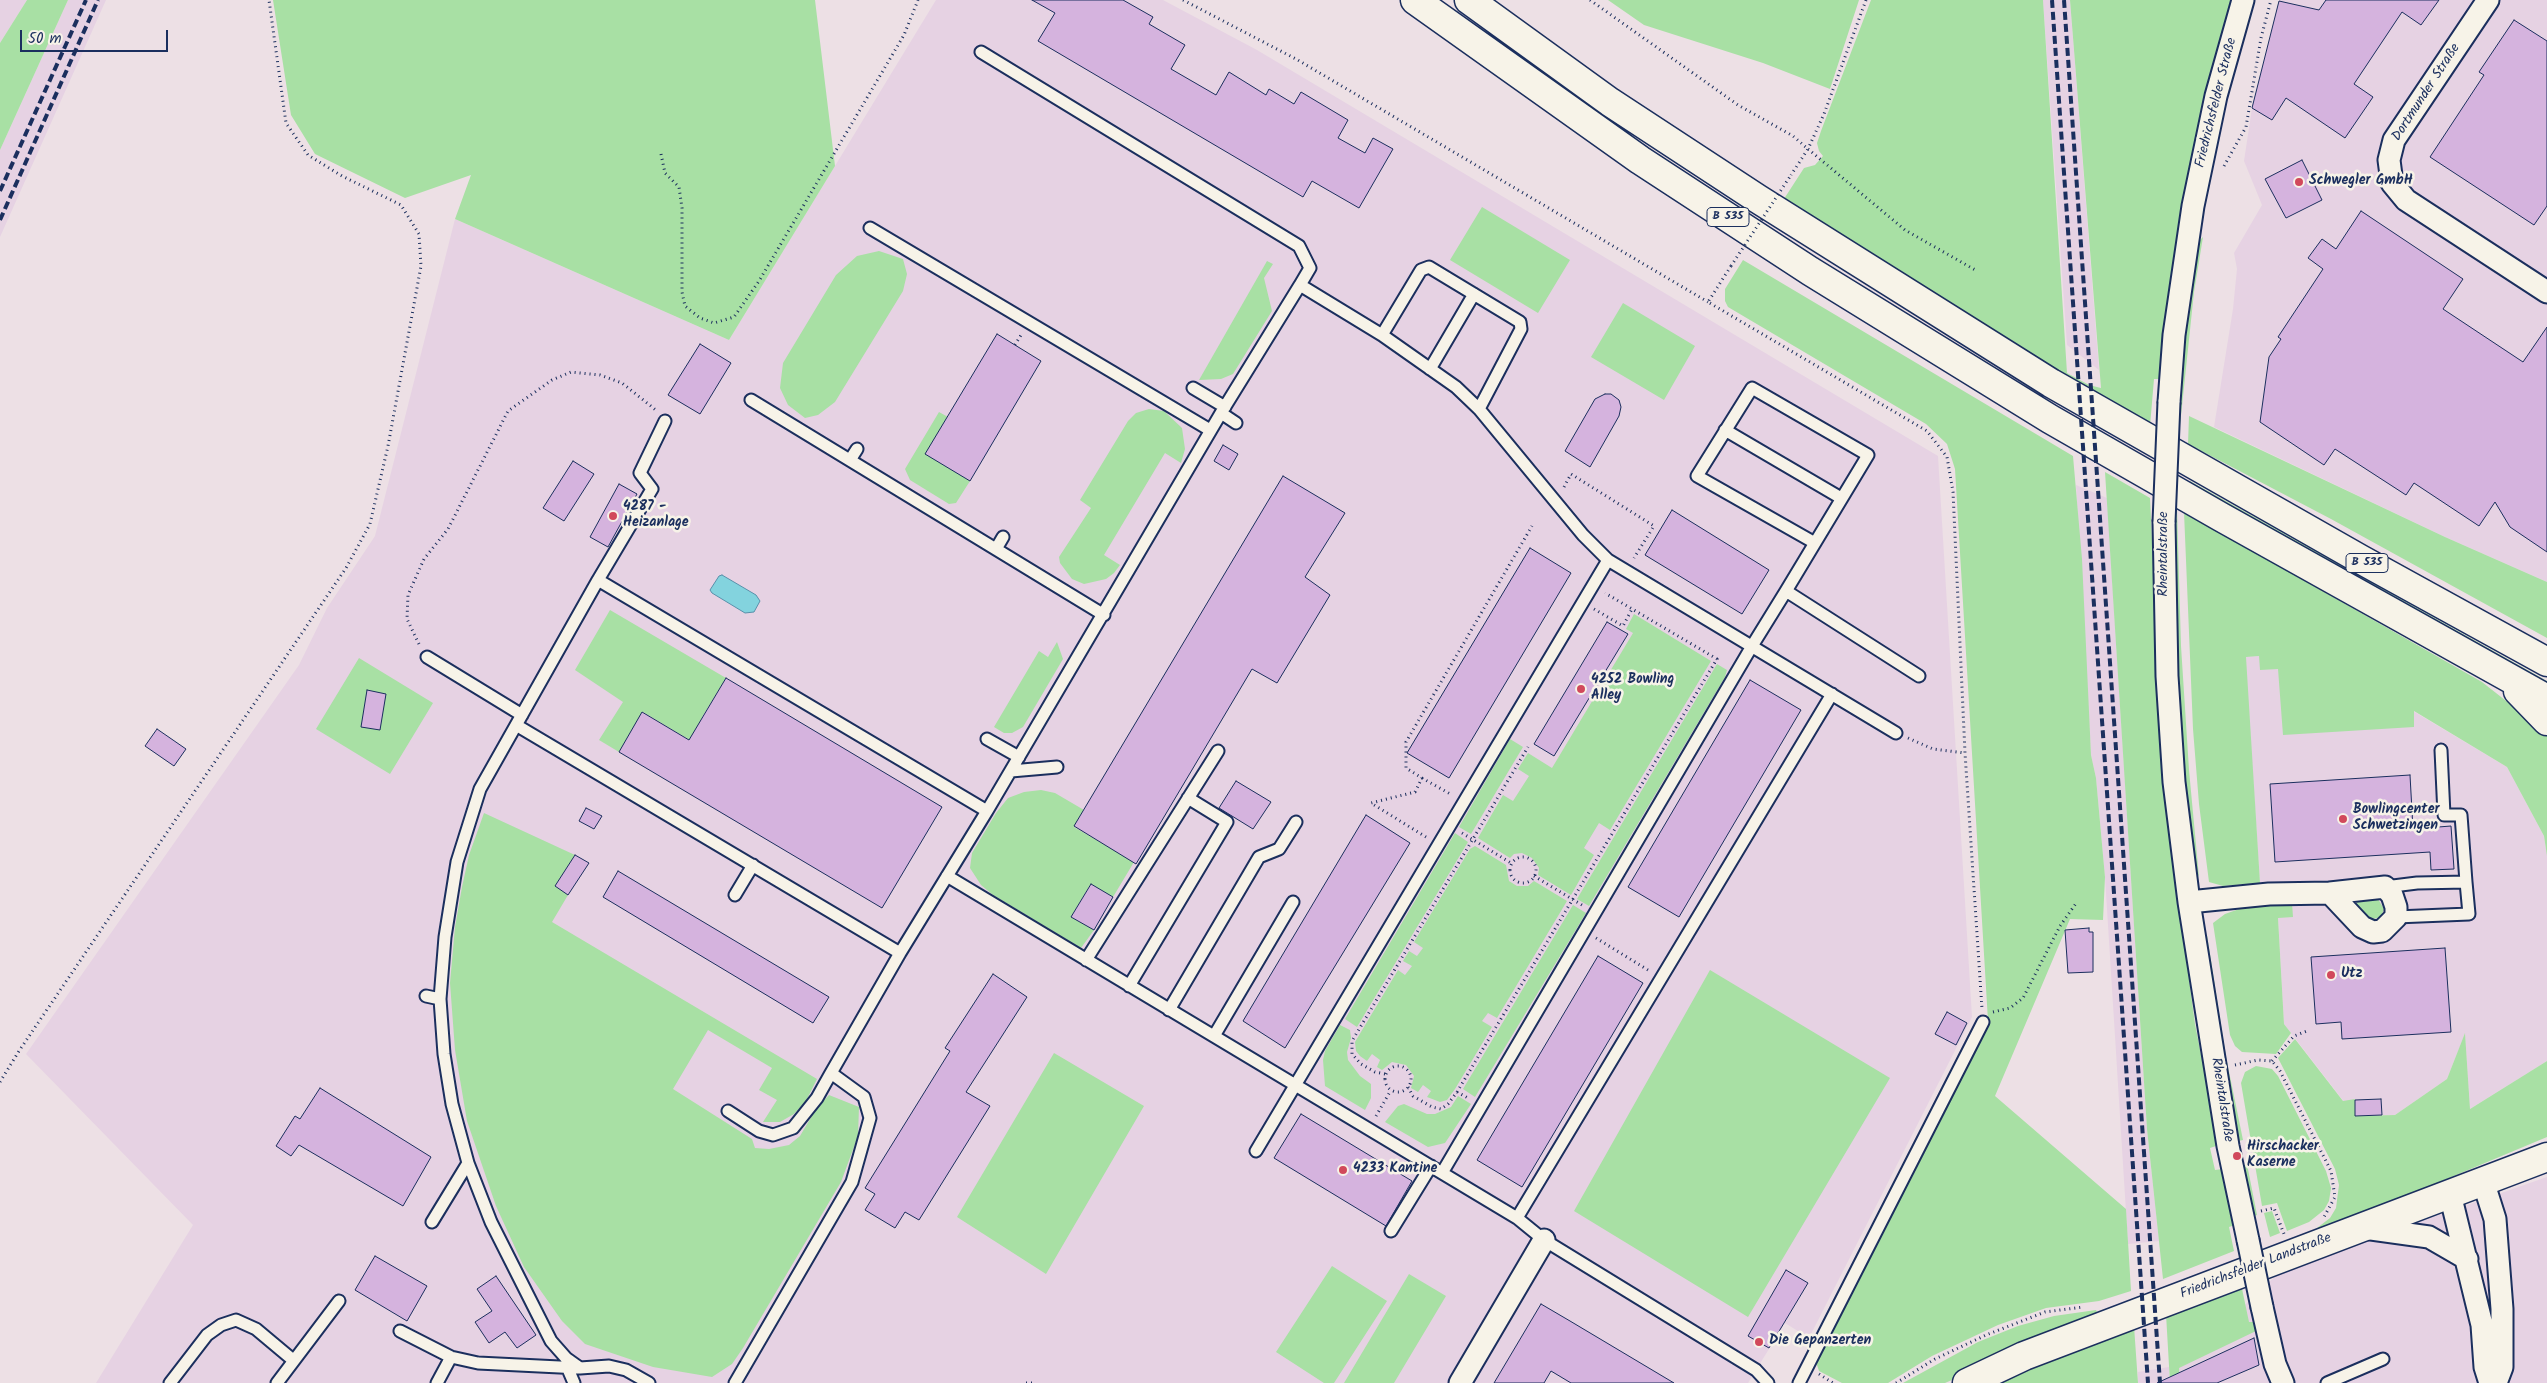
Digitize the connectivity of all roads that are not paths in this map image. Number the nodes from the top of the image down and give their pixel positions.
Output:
1 (1415, 0) edge
2 (1469, 0) edge
3 (2242, 0) edge
4 (2488, 0) edge
5 (980, 52) dead end
6 (2193, 206) joint
7 (870, 228) dead end
8 (1300, 285) junction
9 (2547, 292) edge
10 (1474, 294) junction
11 (1382, 335) junction
12 (1430, 368) junction
13 (1193, 388) dead end
14 (751, 400) dead end
15 (1478, 409) junction
16 (1222, 410) junction
17 (665, 420) road end
18 (1236, 423) dead end
19 (1210, 430) junction
20 (1725, 430) junction
21 (857, 449) dead end
22 (850, 460) junction
23 (1842, 498) junction
24 (1003, 537) dead end
25 (1815, 543) junction
26 (996, 549) junction
27 (1608, 560) junction
28 (598, 580) junction
29 (1786, 591) junction
30 (1104, 615) junction
31 (1752, 646) junction
32 (427, 658) road end
33 (2547, 662) edge
34 (2501, 674) junction
35 (1919, 676) dead end
36 (1832, 694) junction
37 (2547, 699) edge
38 (519, 720) junction
39 (2547, 721) edge
40 (1896, 732) road end
41 (987, 739) dead end
42 (2441, 750) dead end
43 (1218, 751) dead end
44 (1019, 757) junction
45 (1057, 767) dead end
46 (1011, 770) junction
47 (1188, 798) junction
48 (987, 811) junction
49 (1296, 822) dead end
50 (753, 865) junction
51 (947, 876) junction
52 (2466, 882) junction
53 (2385, 887) junction
54 (2330, 892) junction
55 (735, 895) dead end
56 (1293, 902) dead end
57 (2189, 902) junction
58 (2396, 917) junction
59 (900, 953) junction
60 (1086, 960) junction
61 (1129, 986) junction
62 (426, 996) dead end
63 (440, 999) junction
64 (1169, 1010) junction
65 (1983, 1018) road end
66 (1214, 1036) junction
67 (831, 1074) junction
68 (1296, 1085) junction
69 (728, 1111) dead end
70 (1256, 1151) dead end
71 (2547, 1157) edge
72 (468, 1163) junction
73 (1431, 1166) junction
74 (1442, 1173) junction
75 (2483, 1181) junction
76 (2450, 1194) junction
77 (1517, 1218) junction
78 (432, 1222) dead end
79 (2360, 1227) junction
80 (1391, 1230) dead end
81 (1544, 1240) junction
82 (2467, 1259) junction
83 (339, 1301) dead end
84 (400, 1331) dead end
85 (451, 1357) junction
86 (2383, 1359) dead end
87 (293, 1360) junction
88 (574, 1368) junction
89 (170, 1383) edge
90 (276, 1383) edge
91 (437, 1383) edge
92 (574, 1383) edge
93 (649, 1383) edge
94 (735, 1383) edge
95 (1460, 1383) edge
96 (1768, 1383) edge
97 (1799, 1383) edge
98 (1967, 1383) edge
99 (2283, 1383) edge
100 (2327, 1383) edge
101 (2490, 1383) edge
102 (2496, 1383) edge

1 - 34 main road, B 535
2 - 33 main road, B 535
3 - 6 street, Friedrichsfelder Straße
4 - 9 street, Dortmunder Straße
5 - 8 lane
6 - 57 street, Rheintalstraße, bridge
7 - 19 lane
8 - 11 lane
8 - 16 lane
10 - 11 lane
10 - 12 lane
10 - 15 lane
11 - 12 lane
12 - 15 lane
13 - 16 lane
14 - 22 lane
15 - 27 lane
16 - 18 lane
16 - 19 lane
17 - 28 lane
19 - 30 lane
20 - 23 lane
20 - 23 lane
20 - 25 lane
21 - 22 lane
22 - 26 lane
23 - 25 lane
24 - 26 lane
25 - 29 lane
26 - 30 lane
27 - 31 lane
27 - 68 lane
28 - 38 lane
28 - 48 lane
29 - 31 lane
29 - 35 lane
30 - 44 lane
31 - 36 lane
31 - 74 lane
32 - 38 lane
34 - 37 main road, B 535
34 - 39 main road
36 - 40 lane
36 - 77 lane
38 - 50 lane
38 - 63 lane
41 - 44 lane
42 - 52 lane
43 - 47 lane
44 - 46 lane
45 - 46 lane
46 - 48 lane
47 - 60 lane
47 - 61 lane
48 - 51 lane
49 - 64 lane
50 - 55 lane
50 - 59 lane
51 - 59 lane
51 - 60 lane
52 - 53 lane
52 - 58 lane
53 - 54 street
53 - 58 street
54 - 57 street
54 - 58 street
56 - 66 lane
57 - 99 street, Rheintalstraße, bridge
59 - 67 lane
60 - 61 lane
61 - 64 lane
62 - 63 lane
63 - 72 lane
64 - 66 lane
65 - 97 lane
66 - 68 lane
67 - 69 lane
67 - 94 lane
68 - 70 lane
68 - 73 lane
71 - 75 main road, Friedrichsfelder Landstraße
72 - 78 lane
72 - 88 lane
73 - 74 lane
73 - 80 lane
74 - 77 lane
75 - 76 main road, Friedrichsfelder Landstraße
75 - 102 street
76 - 79 main road, Friedrichsfelder Landstraße
76 - 82 street
77 - 81 lane
79 - 82 street
79 - 98 main road, Friedrichsfelder Landstraße
81 - 95 street
81 - 96 lane
82 - 101 street
83 - 87 lane
84 - 85 lane
85 - 88 lane
85 - 91 lane
86 - 100 lane
87 - 89 lane
87 - 90 lane
88 - 92 lane
88 - 93 lane

